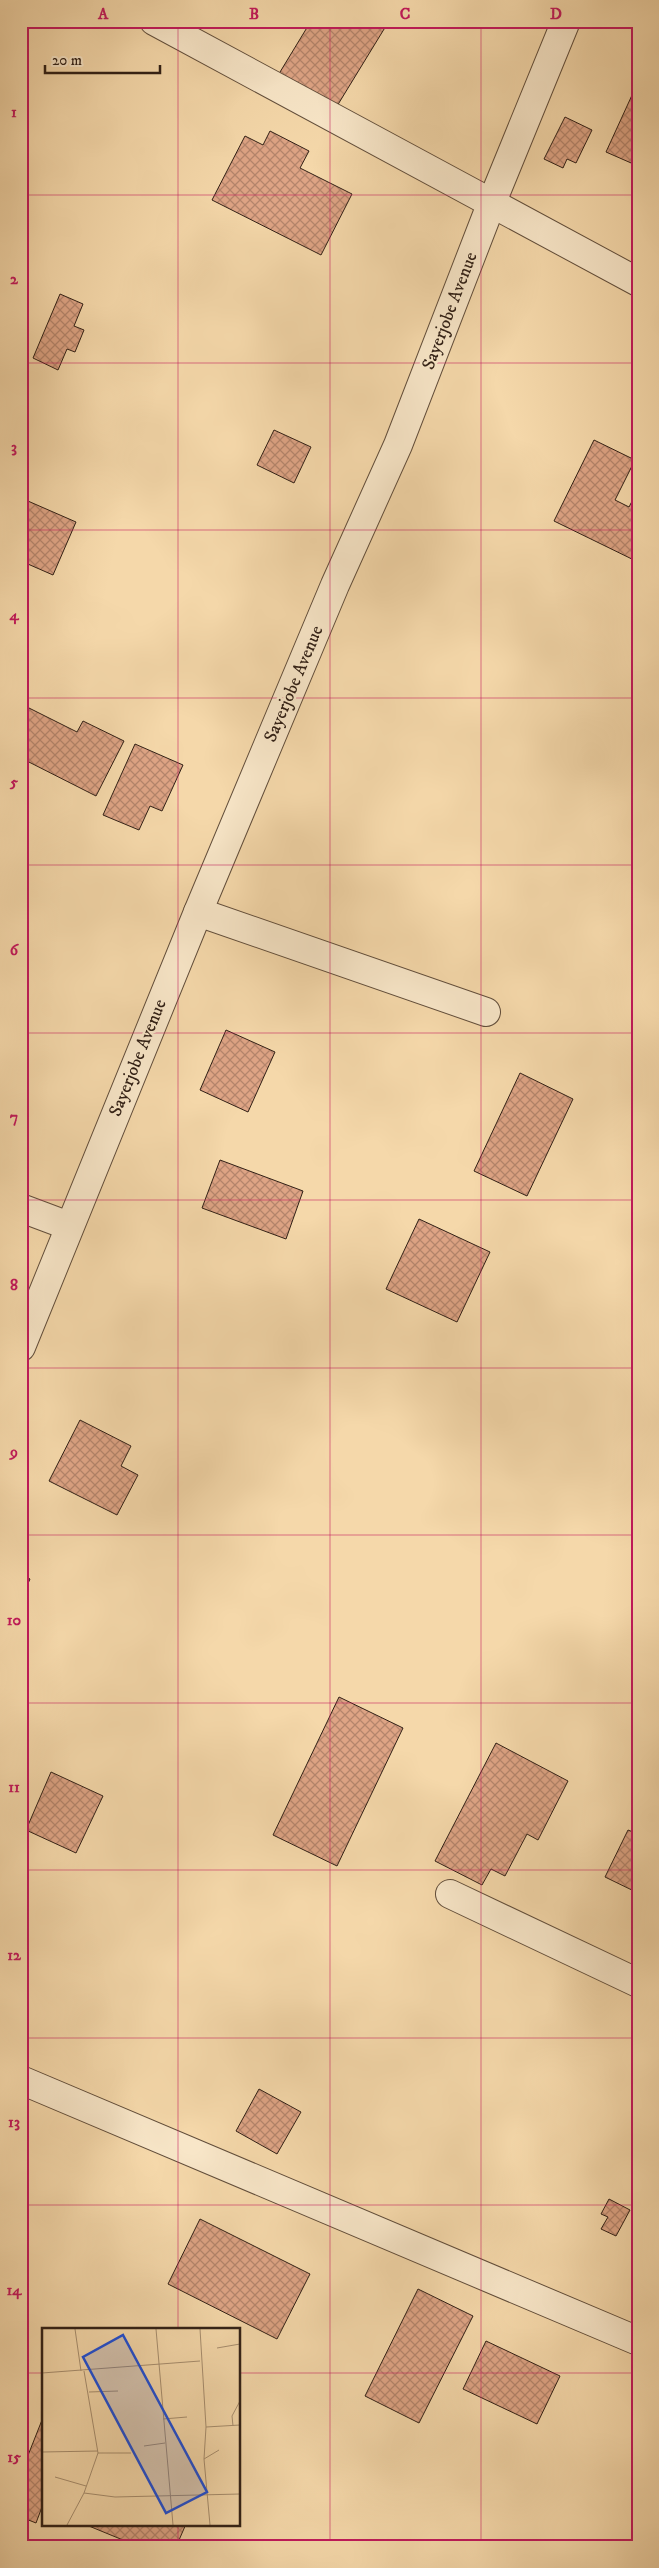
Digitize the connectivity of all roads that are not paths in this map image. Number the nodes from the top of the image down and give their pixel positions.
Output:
1 (154, 21) edge
2 (566, 21) edge
3 (492, 202) junction
4 (638, 282) edge
5 (198, 912) junction
6 (486, 1012) dead end
7 (21, 1208) edge
8 (69, 1226) junction
9 (21, 1347) edge
10 (450, 1894) dead end
11 (638, 1983) edge
12 (21, 2080) edge
13 (638, 2341) edge

1 - 3 street
2 - 3 street, Sayerjobe Avenue
3 - 4 street
3 - 5 street, Sayerjobe Avenue
5 - 6 street
5 - 8 street, Sayerjobe Avenue
7 - 8 street
8 - 9 street, Sayerjobe Avenue
10 - 11 street
12 - 13 street

